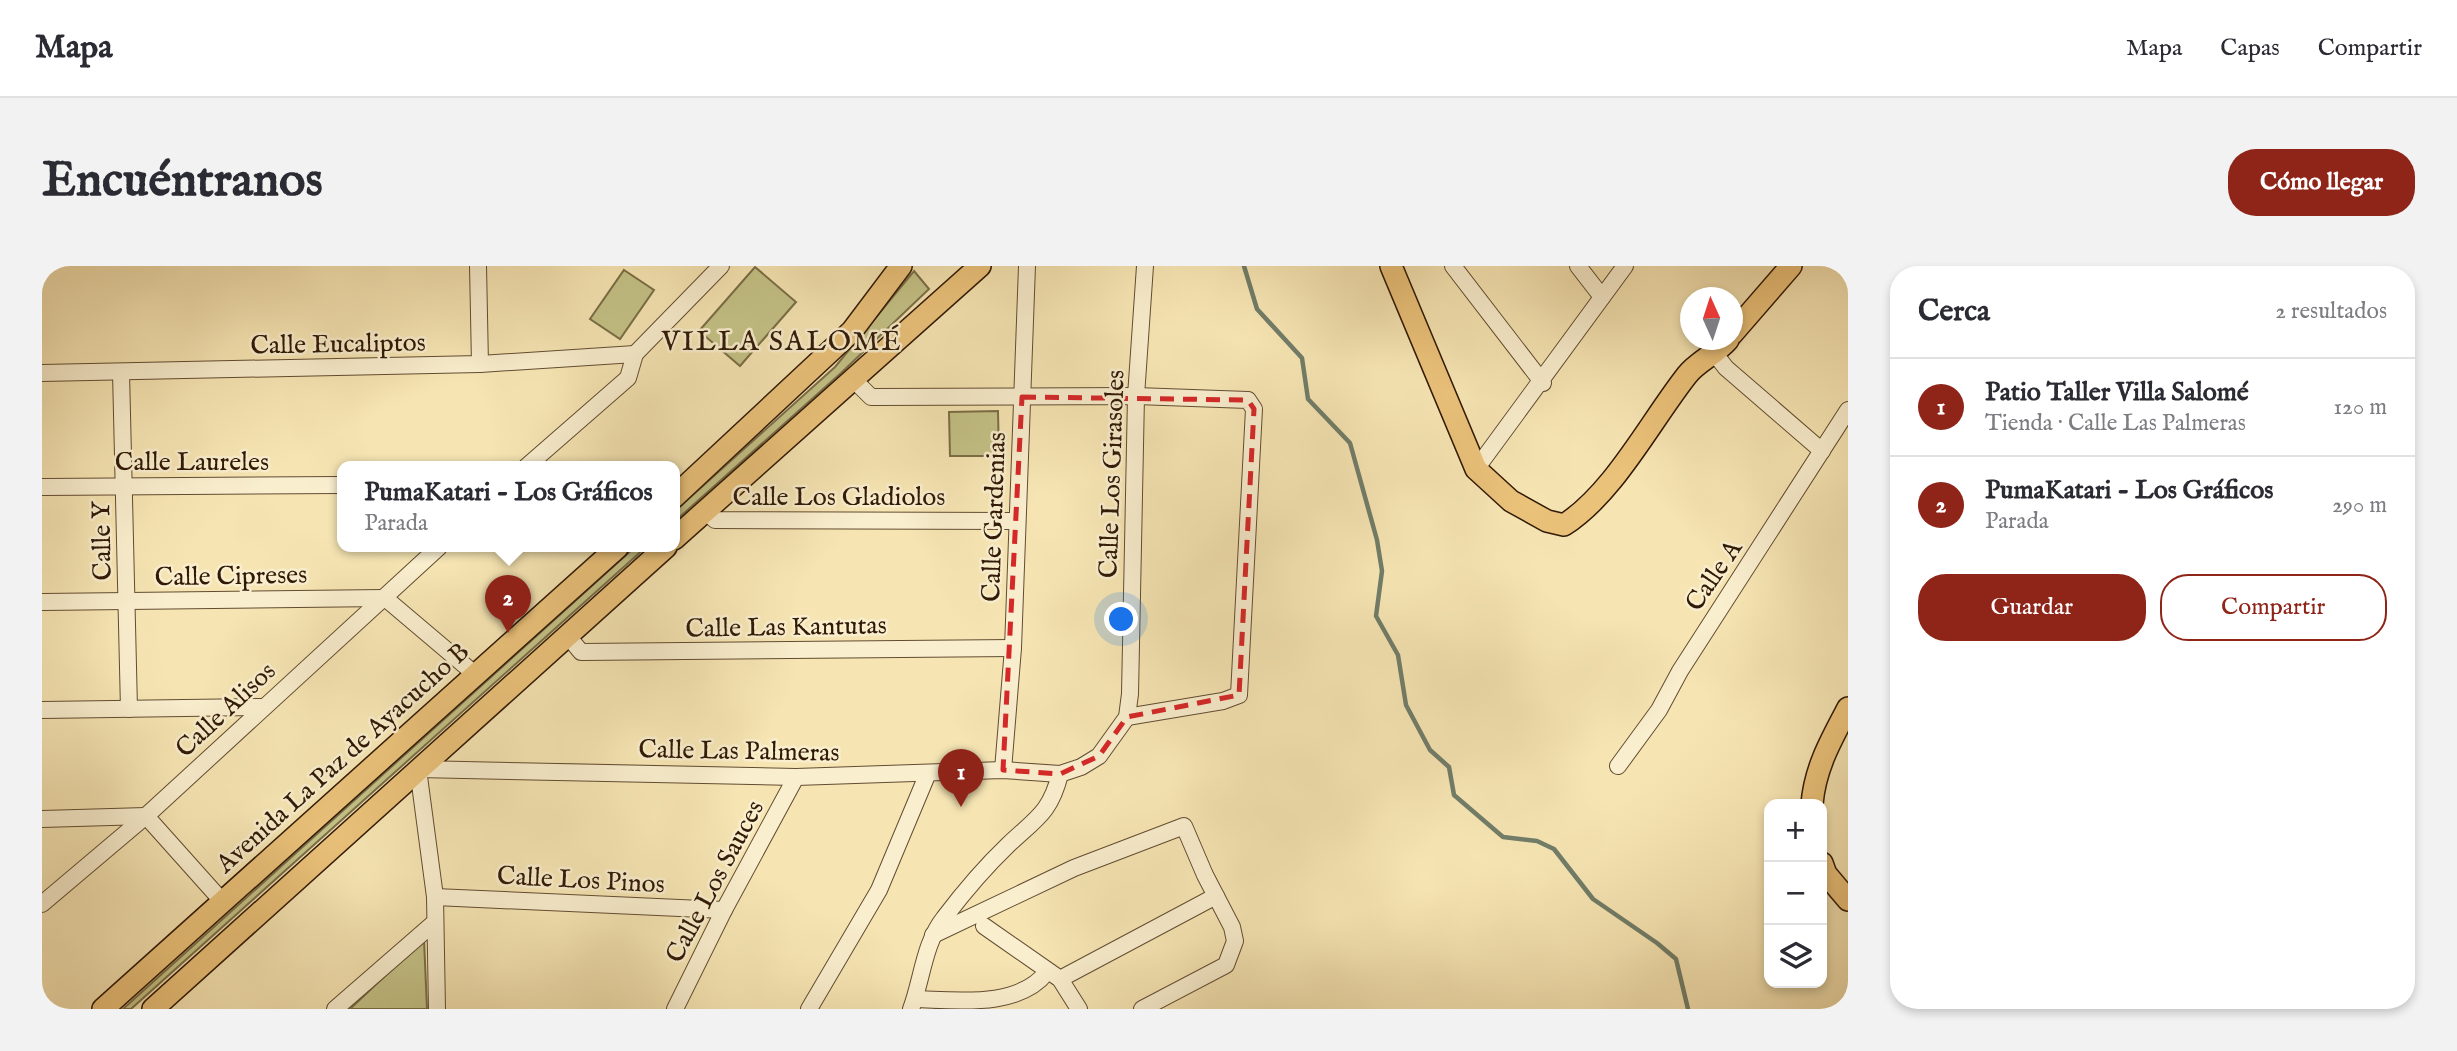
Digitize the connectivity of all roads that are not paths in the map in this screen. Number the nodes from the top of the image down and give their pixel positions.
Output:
1 (478, 266) edge
2 (721, 266) edge
3 (901, 266) edge
4 (980, 266) edge
5 (1027, 266) edge
6 (1145, 266) edge
7 (1391, 266) edge
8 (1453, 266) edge
9 (1578, 266) edge
10 (1625, 266) edge
11 (1791, 266) edge
12 (1602, 297) junction
13 (1743, 321) edge
14 (1717, 350) edge
15 (1722, 350) edge
16 (635, 354) junction
17 (480, 364) junction
18 (121, 372) junction
19 (42, 373) edge
20 (853, 379) junction
21 (1543, 383) junction
22 (1136, 396) junction
23 (1022, 397) junction
24 (1848, 410) edge
25 (1822, 450) junction
26 (533, 461) edge
27 (1476, 469) junction
28 (337, 485) edge
29 (124, 486) junction
30 (42, 487) edge
31 (680, 491) edge
32 (706, 511) junction
33 (1017, 521) junction
34 (680, 535) edge
35 (434, 552) edge
36 (612, 552) edge
37 (660, 552) edge
38 (385, 598) junction
39 (126, 601) junction
40 (42, 602) edge
41 (567, 635) junction
42 (1013, 648) junction
43 (476, 675) junction
44 (261, 707) junction
45 (1848, 708) edge
46 (129, 709) junction
47 (42, 710) edge
48 (1127, 718) junction
49 (1618, 765) dead end
50 (418, 769) junction
51 (1003, 770) junction
52 (928, 774) junction
53 (1060, 774) junction
54 (796, 777) junction
55 (1812, 799) edge
56 (146, 816) junction
57 (42, 818) edge
58 (1827, 875) edge
59 (1216, 896) junction
60 (435, 897) junction
61 (1848, 900) edge
62 (222, 901) junction
63 (42, 904) edge
64 (724, 910) junction
65 (435, 922) junction
66 (984, 926) dead end
67 (933, 935) junction
68 (1053, 975) junction
69 (913, 1004) edge
70 (103, 1009) edge
71 (153, 1009) edge
72 (335, 1009) edge
73 (437, 1009) edge
74 (675, 1009) edge
75 (808, 1009) edge
76 (1079, 1009) edge
77 (1142, 1009) edge

1 - 17 street
2 - 16 street
3 - 31 main road
4 - 20 main road
5 - 23 street, Calle Gardenias
6 - 22 street, Calle Los Girasoles
7 - 27 main road
8 - 21 street
9 - 12 street
10 - 12 street
11 - 13 main road
12 - 21 street
14 - 27 main road
15 - 25 street
16 - 17 street, Calle Eucaliptos
16 - 26 street
17 - 18 street, Calle Eucaliptos
18 - 19 street, Calle Eucaliptos
18 - 29 street, Calle Y
20 - 23 street
20 - 32 main road
21 - 27 street
22 - 23 street
22 - 48 street, Calle Los Girasoles
22 - 48 street
23 - 33 street, Calle Gardenias
24 - 25 street, Calle A
25 - 49 street, Calle A
28 - 29 street, Calle Laureles
29 - 30 street, Calle Laureles
29 - 39 street, Calle Y
32 - 33 street, Calle Los Gladiolos
32 - 34 main road
33 - 42 street, Calle Gardenias
35 - 38 street, Calle Alisos
36 - 43 main road, Avenida La Paz de Ayacucho B
37 - 41 main road
38 - 39 street, Calle Cipreses
38 - 43 street
38 - 44 street, Calle Alisos
39 - 40 street, Calle Cipreses
39 - 46 street, Calle Y
41 - 42 street, Calle Las Kantutas
41 - 50 main road
42 - 51 street, Calle Gardenias
43 - 62 main road, Avenida La Paz de Ayacucho B
44 - 46 street
44 - 56 street, Calle Alisos
45 - 55 main road
46 - 47 street
48 - 53 street
50 - 54 street, Calle Las Palmeras
50 - 60 street
50 - 71 main road
51 - 52 street, Calle Las Palmeras
51 - 53 street, Calle Las Palmeras
52 - 54 street, Calle Las Palmeras
52 - 75 street
53 - 67 street
54 - 64 street, Calle Los Sauces
56 - 57 street
56 - 62 street
56 - 63 street, Calle Alisos
58 - 61 main road
59 - 67 street
59 - 68 street
59 - 77 street
60 - 64 street, Calle Los Pinos
60 - 65 street
62 - 70 main road, Avenida La Paz de Ayacucho B
64 - 74 street, Calle Los Sauces
65 - 72 street
65 - 73 street
66 - 68 street
67 - 69 street
68 - 69 street
68 - 76 street

